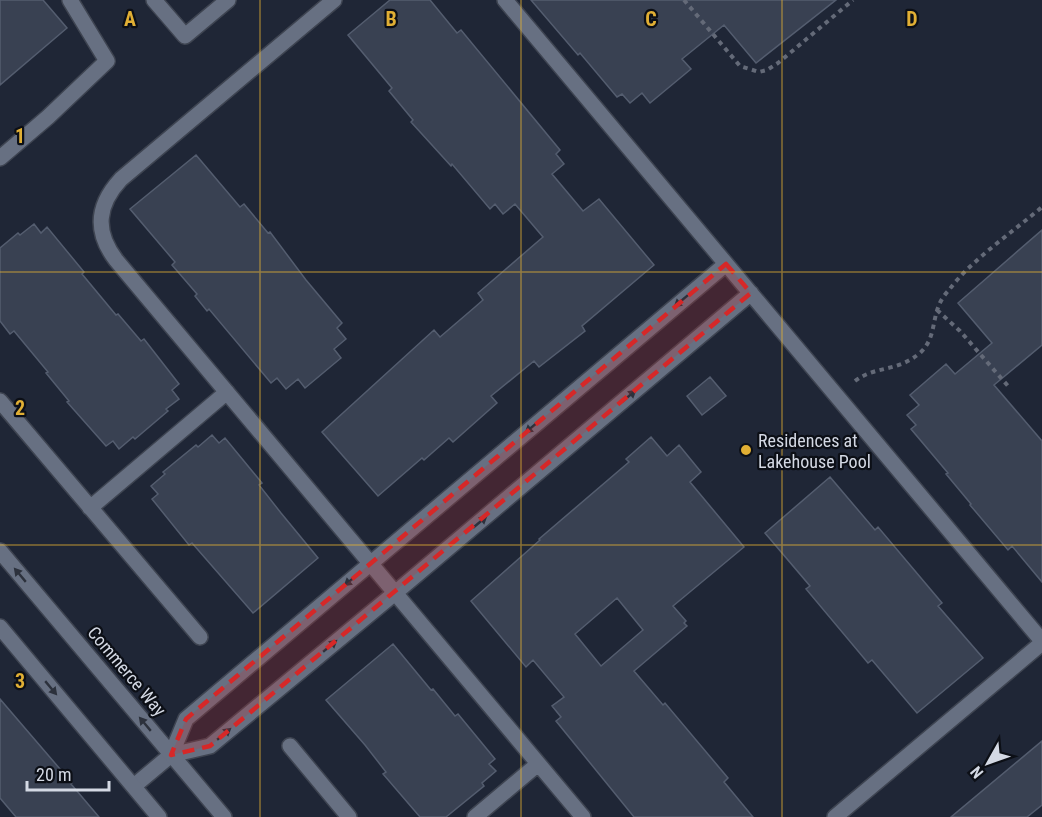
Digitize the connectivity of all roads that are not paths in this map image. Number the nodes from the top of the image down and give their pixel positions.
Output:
1 (70, 0) edge
2 (154, 0) edge
3 (228, 0) edge
4 (334, 0) edge
5 (505, 0) edge
6 (0, 158) edge
7 (726, 264) junction
8 (751, 293) junction
9 (226, 392) junction
10 (0, 401) edge
11 (90, 508) junction
12 (0, 551) edge
13 (371, 564) junction
14 (395, 593) junction
15 (0, 627) edge
16 (200, 637) dead end
17 (1042, 642) edge
18 (290, 746) dead end
19 (171, 754) junction
20 (538, 764) junction
21 (134, 786) junction
22 (159, 817) edge
23 (224, 817) edge
24 (349, 817) edge
25 (475, 817) edge
26 (583, 817) edge
27 (835, 817) edge

1 - 6 street
2 - 3 street
4 - 9 street
5 - 7 street
7 - 8 street
7 -> 13 street
14 -> 8 street
8 - 17 street
9 - 11 street
9 - 13 street
10 - 11 street
11 - 16 street
19 -> 12 street, Commerce Way
13 - 14 street
13 -> 19 street
19 -> 14 street
14 - 20 street
15 -> 21 street
17 - 27 street
18 - 24 street
19 - 21 street
19 - 23 street, Commerce Way
20 - 25 street
20 - 26 street
21 - 22 street

